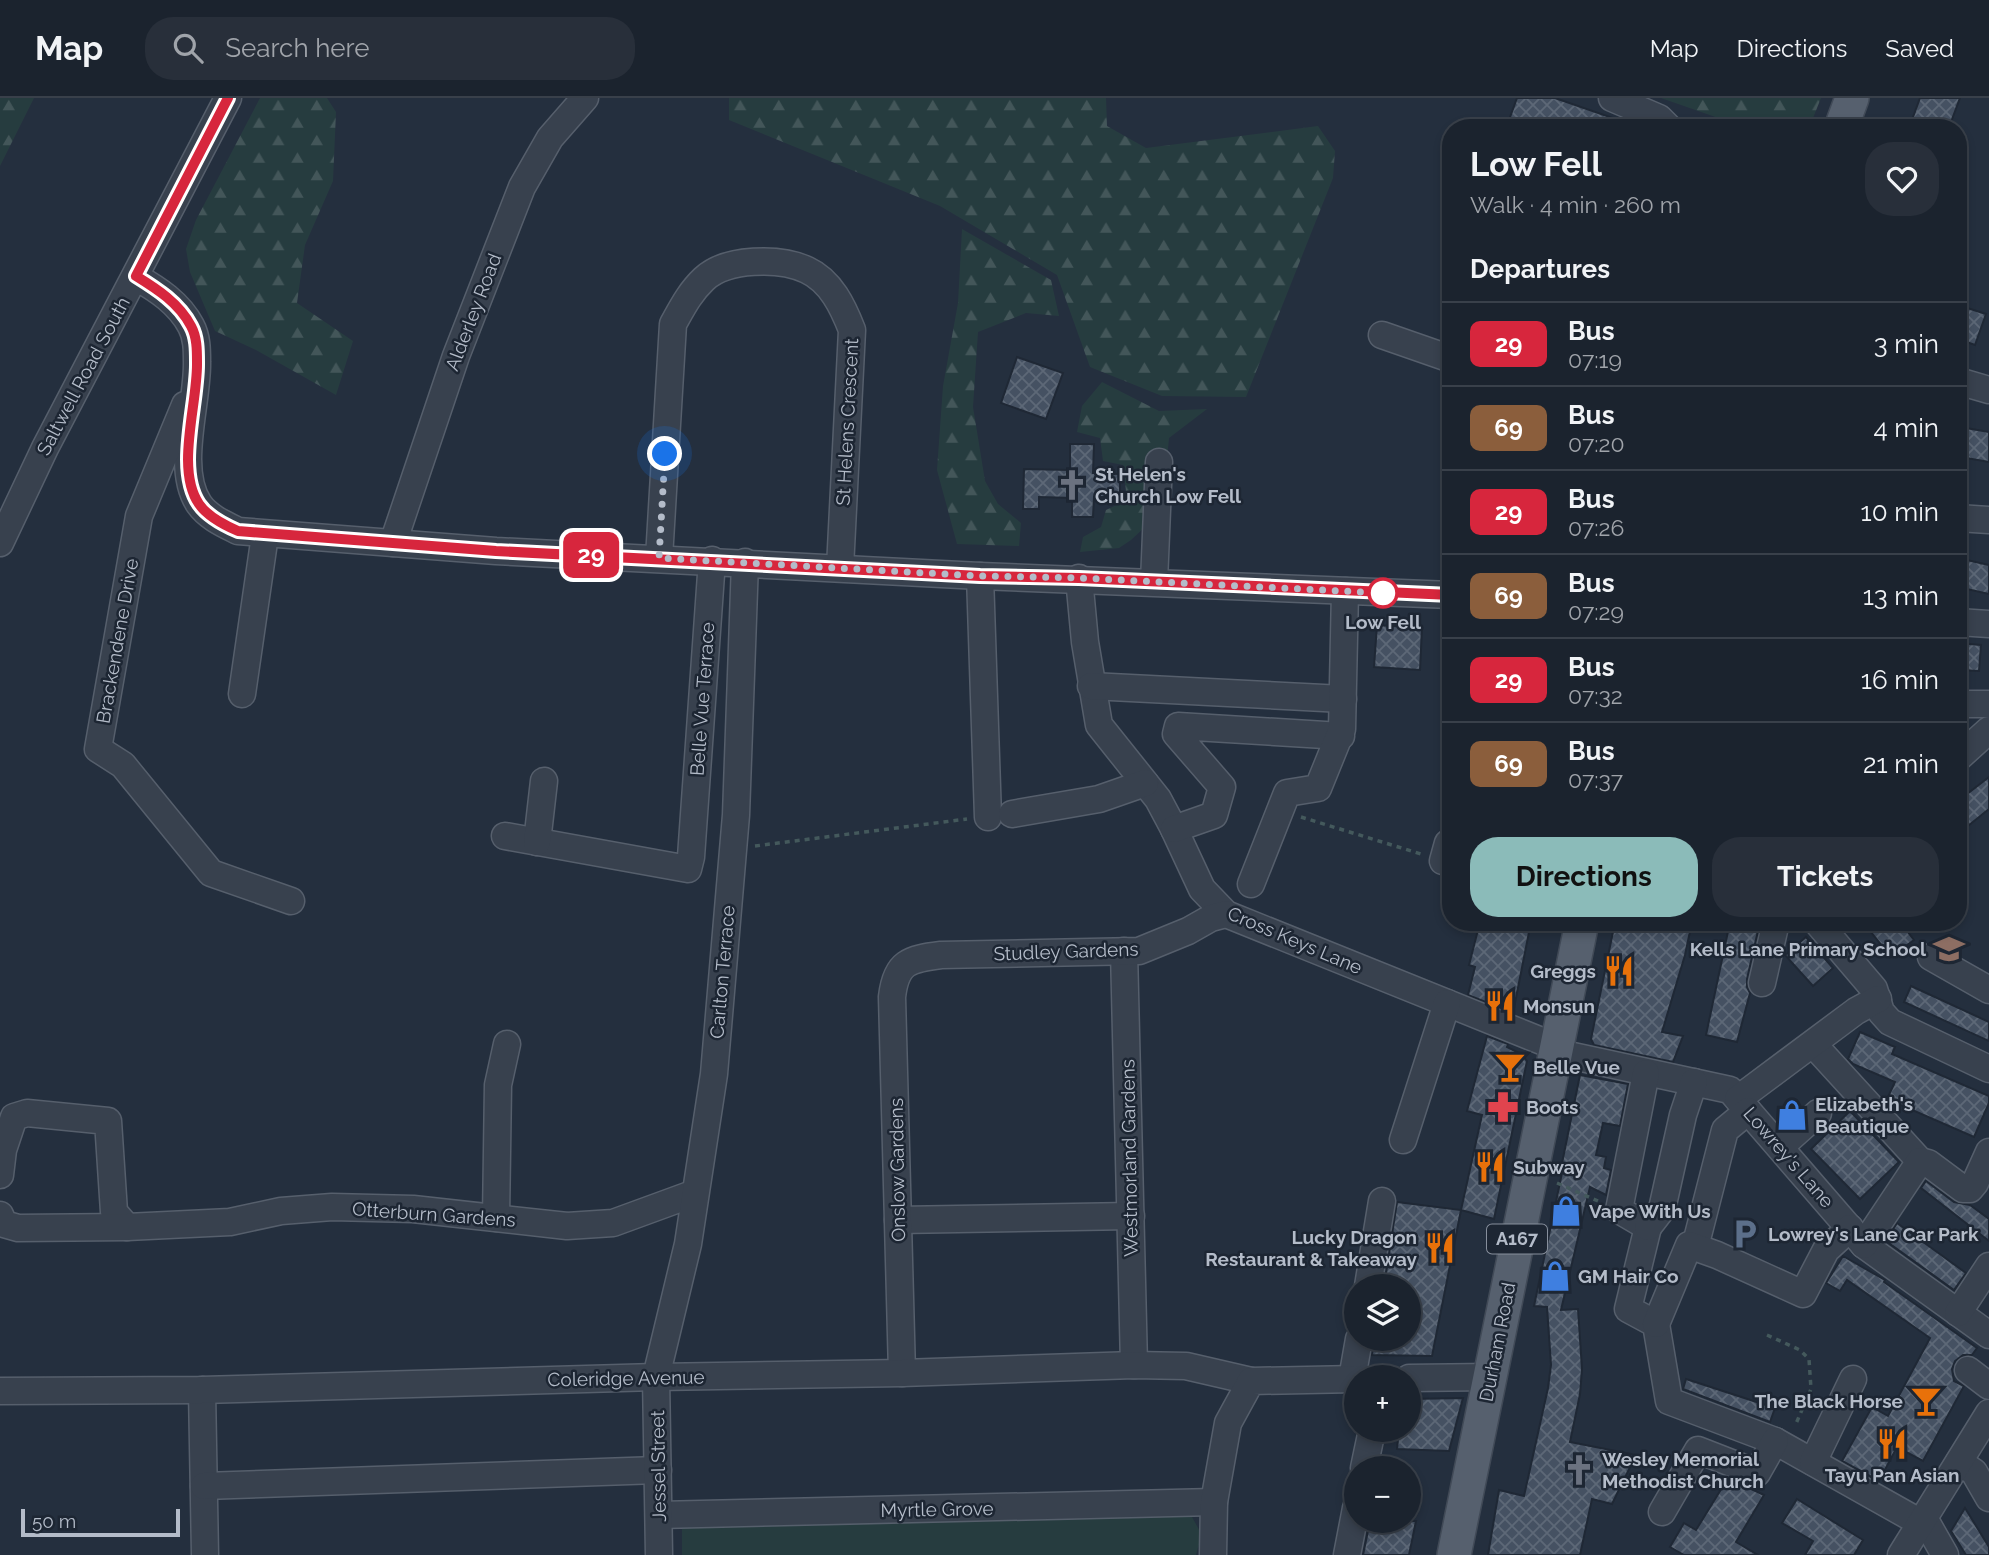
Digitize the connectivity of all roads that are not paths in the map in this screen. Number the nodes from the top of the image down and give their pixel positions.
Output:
1 (228, 98) edge
2 (584, 98) edge
3 (1612, 98) edge
4 (1852, 98) edge
5 (1660, 119) edge
6 (1844, 119) edge
7 (136, 276) junction
8 (1382, 335) dead end
9 (1442, 356) edge
10 (197, 376) junction
11 (1967, 384) edge
12 (1989, 390) edge
13 (1160, 462) dead end
14 (7, 510) edge
15 (1967, 519) edge
16 (1989, 520) edge
17 (265, 535) junction
18 (0, 543) edge
19 (393, 543) junction
20 (659, 558) junction
21 (712, 560) junction
22 (745, 562) junction
23 (840, 568) junction
24 (980, 576) junction
25 (1079, 578) junction
26 (1154, 582) junction
27 (1345, 591) junction
28 (1442, 595) edge
29 (1967, 623) edge
30 (1989, 624) edge
31 (1091, 686) junction
32 (242, 694) dead end
33 (1343, 699) junction
34 (1967, 704) edge
35 (1989, 704) edge
36 (1989, 730) edge
37 (1341, 736) junction
38 (1967, 750) edge
39 (544, 781) dead end
40 (1145, 783) junction
41 (1174, 829) junction
42 (505, 836) dead end
43 (537, 842) junction
44 (1251, 884) dead end
45 (291, 901) dead end
46 (1226, 914) junction
47 (1580, 931) edge
48 (1774, 931) edge
49 (1825, 931) edge
50 (1124, 951) junction
51 (1931, 957) dead end
52 (900, 968) joint
53 (1762, 983) dead end
54 (1989, 990) edge
55 (1878, 999) junction
56 (1447, 1003) junction
57 (508, 1044) dead end
58 (1813, 1044) junction
59 (1555, 1049) junction
60 (1989, 1069) edge
61 (1646, 1073) junction
62 (1694, 1082) junction
63 (1743, 1105) junction
64 (1818, 1113) dead end
65 (1403, 1140) dead end
66 (1780, 1147) junction
67 (1989, 1152) edge
68 (1920, 1161) junction
69 (0, 1175) edge
70 (695, 1193) junction
71 (1382, 1201) dead end
72 (0, 1215) edge
73 (1131, 1216) junction
74 (496, 1218) junction
75 (898, 1220) junction
76 (127, 1227) junction
77 (1648, 1227) junction
78 (1857, 1237) junction
79 (1695, 1247) junction
80 (1989, 1266) edge
81 (1370, 1274) edge
82 (1958, 1314) junction
83 (1656, 1324) junction
84 (1989, 1335) edge
85 (1134, 1365) junction
86 (1968, 1370) dead end
87 (902, 1373) junction
88 (656, 1377) junction
89 (1491, 1377) junction
90 (1421, 1378) edge
91 (1344, 1379) edge
92 (1853, 1379) dead end
93 (1251, 1381) junction
94 (1989, 1386) edge
95 (202, 1390) junction
96 (0, 1391) edge
97 (1989, 1413) edge
98 (1781, 1444) junction
99 (1813, 1462) junction
100 (1959, 1462) junction
101 (658, 1470) junction
102 (204, 1486) junction
103 (1989, 1498) edge
104 (1214, 1502) junction
105 (1662, 1512) dead end
106 (659, 1516) junction
107 (1923, 1520) junction
108 (1351, 1533) edge
109 (205, 1555) edge
110 (659, 1555) edge
111 (1213, 1555) edge
112 (1346, 1555) edge
113 (1454, 1555) edge
114 (1901, 1555) edge
115 (1945, 1555) edge

1 - 7 street, Saltwell Road South
2 - 19 street, Alderley Road
3 - 5 street
4 - 6 main road
7 - 10 street
7 - 14 street, Saltwell Road South
8 - 9 street
10 - 17 street
10 - 45 street, Brackendene Drive
11 - 12 street
13 - 26 street
14 - 18 street, Saltwell Road South
15 - 16 street
17 - 19 street
17 - 32 street
19 - 20 street
20 - 21 street
20 - 23 street, St Helens Crescent
21 - 22 street
21 - 43 street, Belle Vue Terrace
22 - 23 street
22 - 70 street, Carlton Terrace
23 - 24 street
24 - 25 street
24 - 40 street
25 - 26 street
25 - 31 street, Cross Keys Lane
26 - 27 street
27 - 28 street
27 - 33 street
29 - 30 street
31 - 33 street
31 - 40 street, Cross Keys Lane
33 - 37 street
34 - 35 street
36 - 38 street
37 - 41 street
37 - 44 street
39 - 43 street
40 - 41 street, Cross Keys Lane
41 - 46 street, Cross Keys Lane
42 - 43 street
46 - 50 street, Studley Gardens
46 - 56 street, Cross Keys Lane
47 - 59 main road, Durham Road / A167
48 - 53 street
49 - 55 street
50 - 52 street, Studley Gardens
50 - 73 street, Westmorland Gardens
51 - 54 street
52 - 75 street, Onslow Gardens
55 - 58 street
55 - 60 street
56 - 59 street, Cross Keys Lane
56 - 65 street
57 - 74 street
58 - 63 street
58 - 68 street
59 - 61 street, Lowrey's Lane
59 - 89 main road, Durham Road / A167
61 - 62 street, Lowrey's Lane
61 - 77 street
62 - 63 street, Lowrey's Lane
62 - 77 street
63 - 66 street, Lowrey's Lane
63 - 79 street
64 - 66 street
66 - 78 street, Lowrey's Lane
67 - 68 street
68 - 78 street
69 - 76 street
70 - 74 street, Otterburn Gardens
70 - 88 street, Carlton Terrace
71 - 81 street
72 - 76 street, Otterburn Gardens
73 - 75 street
73 - 85 street, Westmorland Gardens
74 - 76 street, Otterburn Gardens
75 - 87 street, Onslow Gardens
77 - 83 street
78 - 79 street
78 - 82 street, Lowrey's Lane
79 - 83 street
80 - 82 street
82 - 84 street, Lowrey's Lane
83 - 98 street
85 - 87 street, Coleridge Avenue
85 - 93 street, Coleridge Avenue
86 - 94 street
87 - 88 street, Coleridge Avenue
88 - 95 street, Coleridge Avenue
88 - 101 street, Jessel Street
89 - 90 street
89 - 113 main road, Durham Road / A167
91 - 93 street, Coleridge Avenue
92 - 99 street
93 - 104 street
95 - 96 street, Coleridge Avenue
95 - 102 street
97 - 100 street
98 - 99 street
98 - 105 street
99 - 107 street
100 - 103 street
100 - 107 street
101 - 102 street
101 - 106 street, Jessel Street
102 - 109 street
104 - 106 street, Myrtle Grove
104 - 111 street
106 - 110 street, Jessel Street
107 - 114 street
107 - 115 street
108 - 112 street

